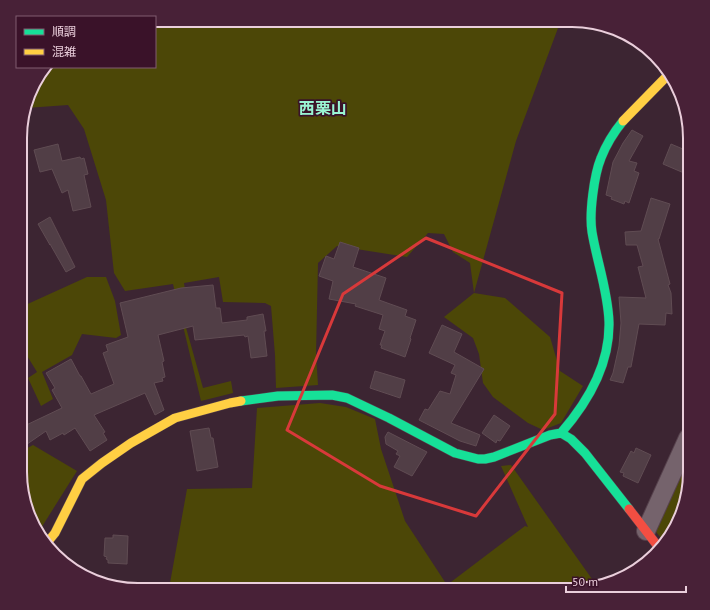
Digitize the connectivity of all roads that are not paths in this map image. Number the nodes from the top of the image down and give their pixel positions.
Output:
1 (665, 78) edge
2 (561, 433) junction
3 (683, 449) edge
4 (646, 531) junction
5 (50, 539) edge
6 (656, 544) edge

1 - 2 street
2 - 4 street
2 - 5 street
3 - 4 street
4 - 6 street

